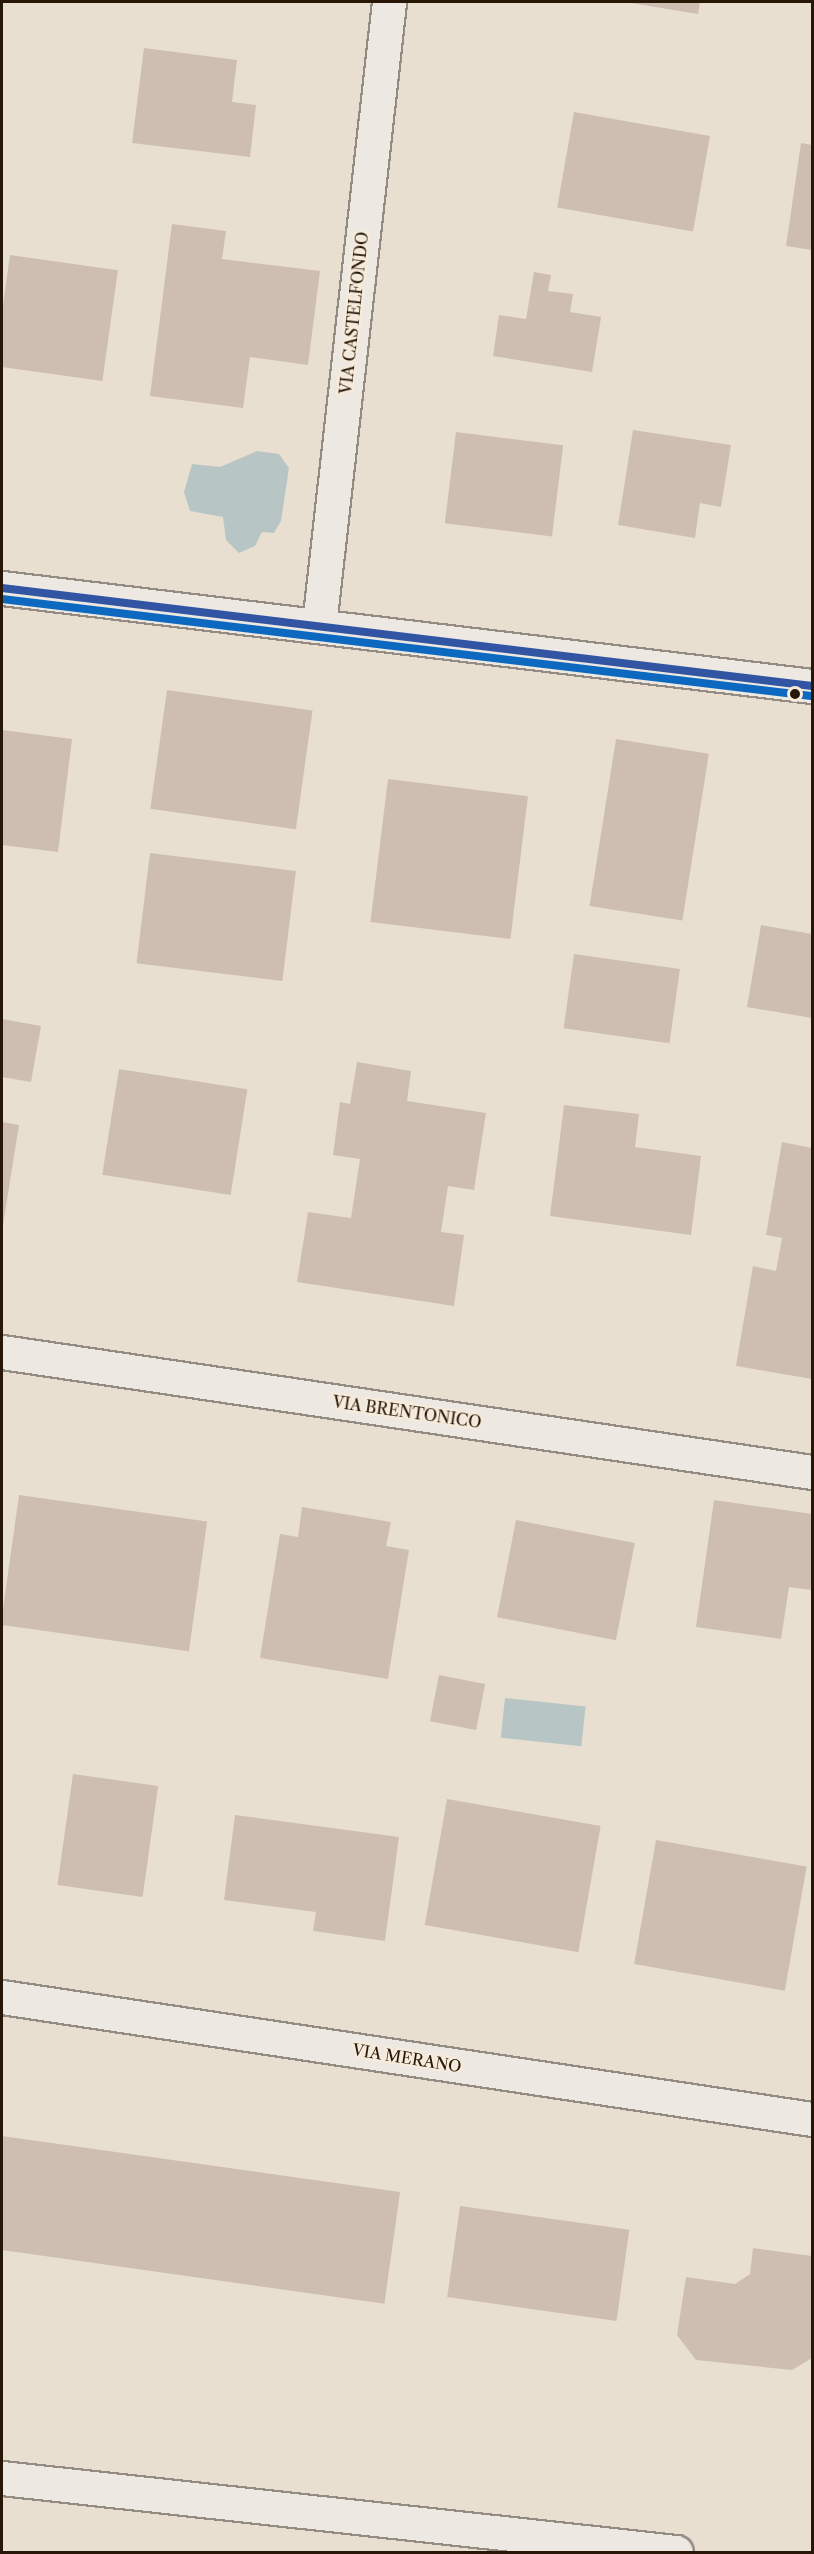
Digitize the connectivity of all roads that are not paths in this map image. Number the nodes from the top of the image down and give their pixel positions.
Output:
1 (389, 2) edge
2 (2, 588) edge
3 (319, 625) junction
4 (813, 686) edge
5 (2, 1352) edge
6 (813, 1472) edge
7 (2, 1997) edge
8 (813, 2119) edge
9 (2, 2478) edge
10 (676, 2553) edge

1 - 3 street, VIA CASTELFONDO
2 - 3 street
3 - 4 street
5 - 6 street, VIA BRENTONICO
7 - 8 street, VIA MERANO
9 - 10 street

